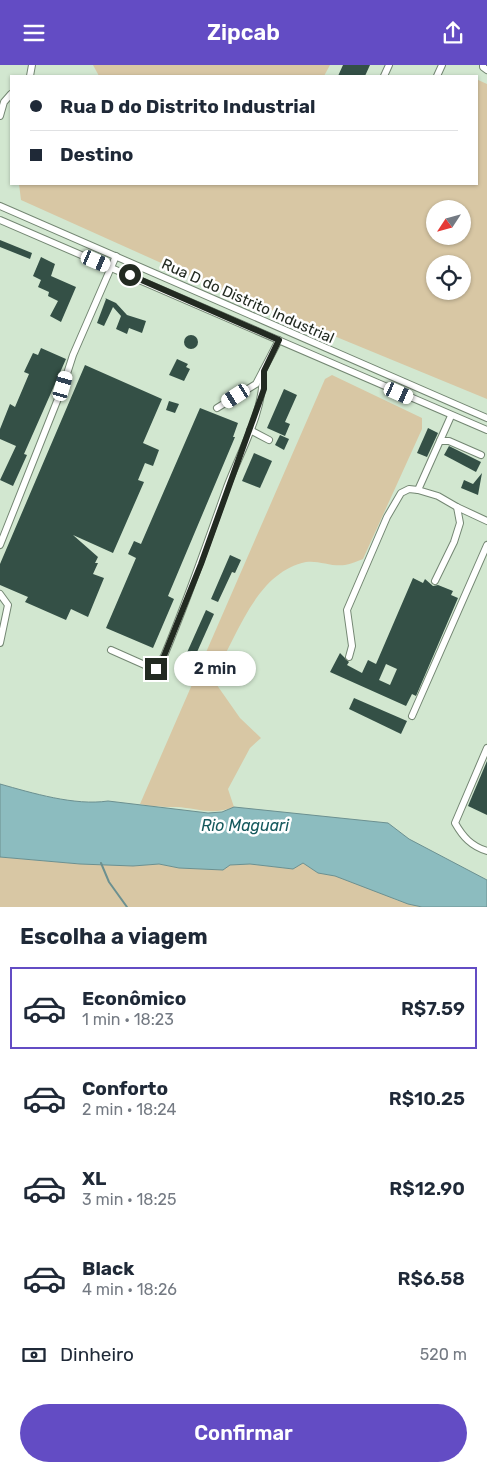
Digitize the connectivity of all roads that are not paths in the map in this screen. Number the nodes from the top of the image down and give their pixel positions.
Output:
1 (483, 65) edge
2 (487, 69) edge
3 (10, 95) edge
4 (0, 116) edge
5 (0, 206) edge
6 (0, 220) edge
7 (116, 257) junction
8 (112, 267) junction
9 (279, 340) junction
10 (264, 371) junction
11 (217, 408) dead end
12 (451, 416) junction
13 (487, 418) edge
14 (250, 430) junction
15 (487, 430) edge
16 (269, 440) dead end
17 (440, 441) junction
18 (481, 455) dead end
19 (418, 489) junction
20 (456, 507) junction
21 (487, 521) edge
22 (0, 545) edge
23 (487, 545) edge
24 (435, 581) dead end
25 (0, 594) edge
26 (0, 643) edge
27 (112, 650) dead end
28 (350, 657) dead end
29 (412, 716) dead end
30 (487, 747) edge
31 (487, 851) edge

1 - 2 street
3 - 4 street
5 - 7 street, Rua D do Distrito Industrial
6 - 8 street, Rua D do Distrito Industrial
7 - 8 street
7 - 13 street, Rua D do Distrito Industrial
8 - 9 street, Rua D do Distrito Industrial
8 - 22 street
9 - 10 street
9 - 12 street, Rua D do Distrito Industrial
10 - 11 street
10 - 14 street
12 - 15 street, Rua D do Distrito Industrial
12 - 17 street
14 - 16 street
14 - 27 street
17 - 18 street
17 - 19 street
19 - 20 street
19 - 28 street
20 - 21 street
20 - 24 street
23 - 29 street
25 - 26 street
30 - 31 street

